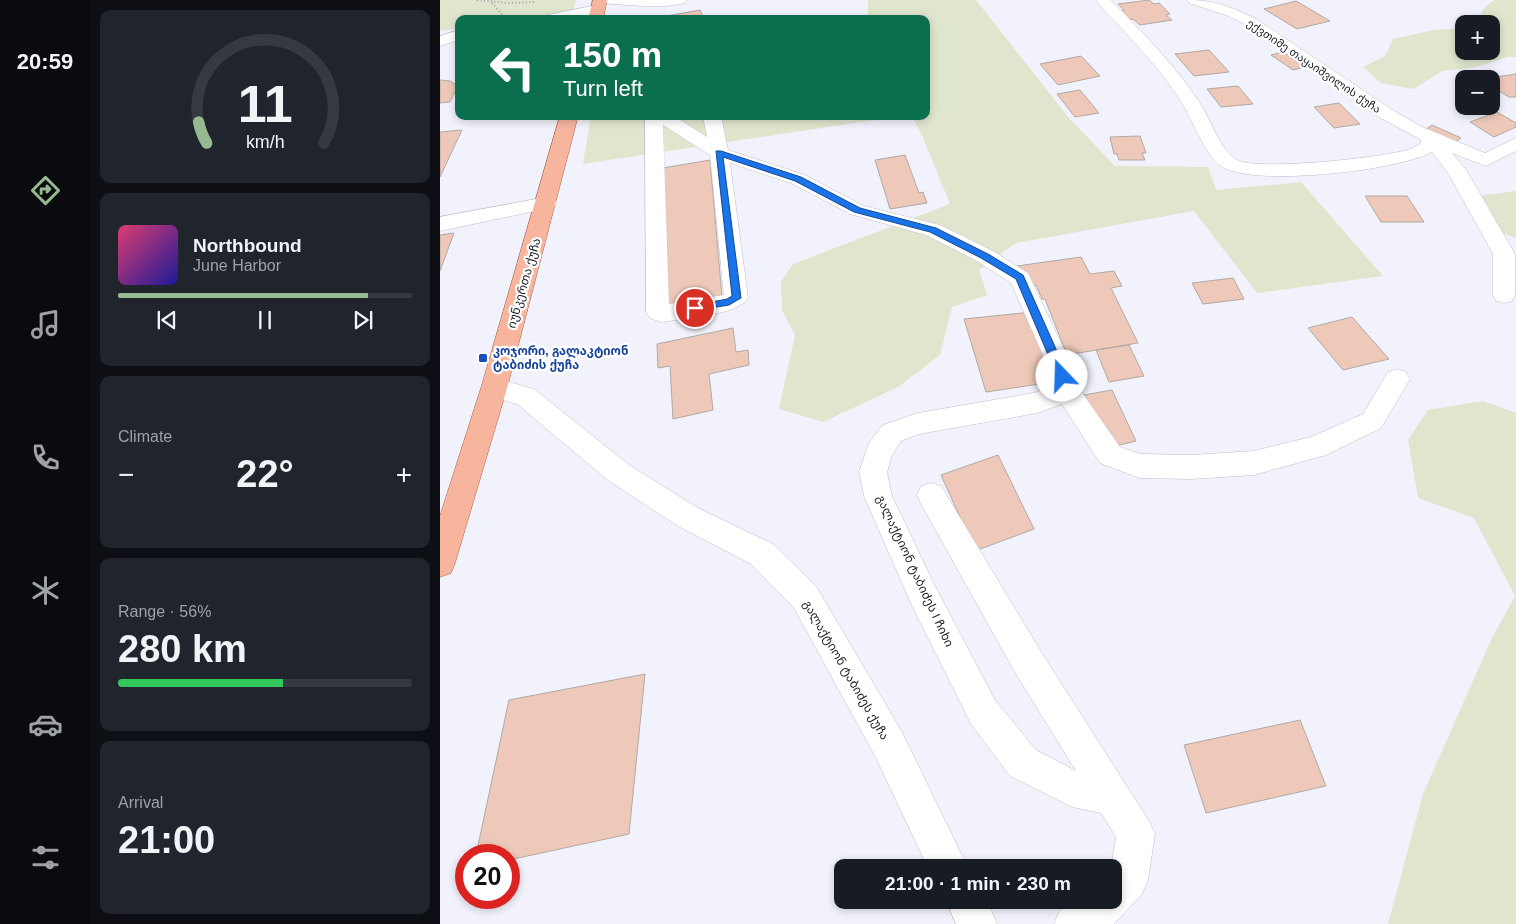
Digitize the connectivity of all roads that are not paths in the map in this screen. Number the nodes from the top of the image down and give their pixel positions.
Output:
1 (611, 0) edge
2 (680, 0) edge
3 (1103, 0) edge
4 (1194, 0) edge
5 (627, 1) edge
6 (597, 9) edge
7 (568, 15) edge
8 (626, 15) edge
9 (568, 120) edge
10 (654, 120) edge
11 (667, 120) edge
12 (713, 120) edge
13 (1431, 138) junction
14 (1516, 144) edge
15 (718, 153) junction
16 (547, 203) junction
17 (440, 224) edge
18 (1504, 295) dead end
19 (1397, 379) dead end
20 (494, 388) junction
21 (1067, 391) junction
22 (931, 495) dead end
23 (440, 563) edge
24 (1112, 796) junction
25 (945, 859) edge
26 (1122, 886) edge
27 (970, 909) edge
28 (1101, 909) edge
29 (977, 924) edge
30 (1074, 924) edge

1 - 5 street
2 - 5 street
3 - 13 street
4 - 13 street, ექვთიმე თაყაიშვილის ქუჩა
5 - 8 street
6 - 7 street
9 - 16 main road, იუნკერთა ქუჩა
10 - 15 street
11 - 15 street
12 - 15 street
13 - 14 street, ექვთიმე თაყაიშვილის ქუჩა
13 - 18 street
15 - 21 street
16 - 17 street
16 - 20 main road, იუნკერთა ქუჩა
19 - 21 street
20 - 23 main road, იუნკერთა ქუჩა
20 - 25 street, გალაქტიონ ტაბიძეს ქუჩა
21 - 24 street, გალაქტიონ ტაბიძეს I ჩიხი
22 - 24 street
24 - 26 street
27 - 29 street
28 - 30 street

